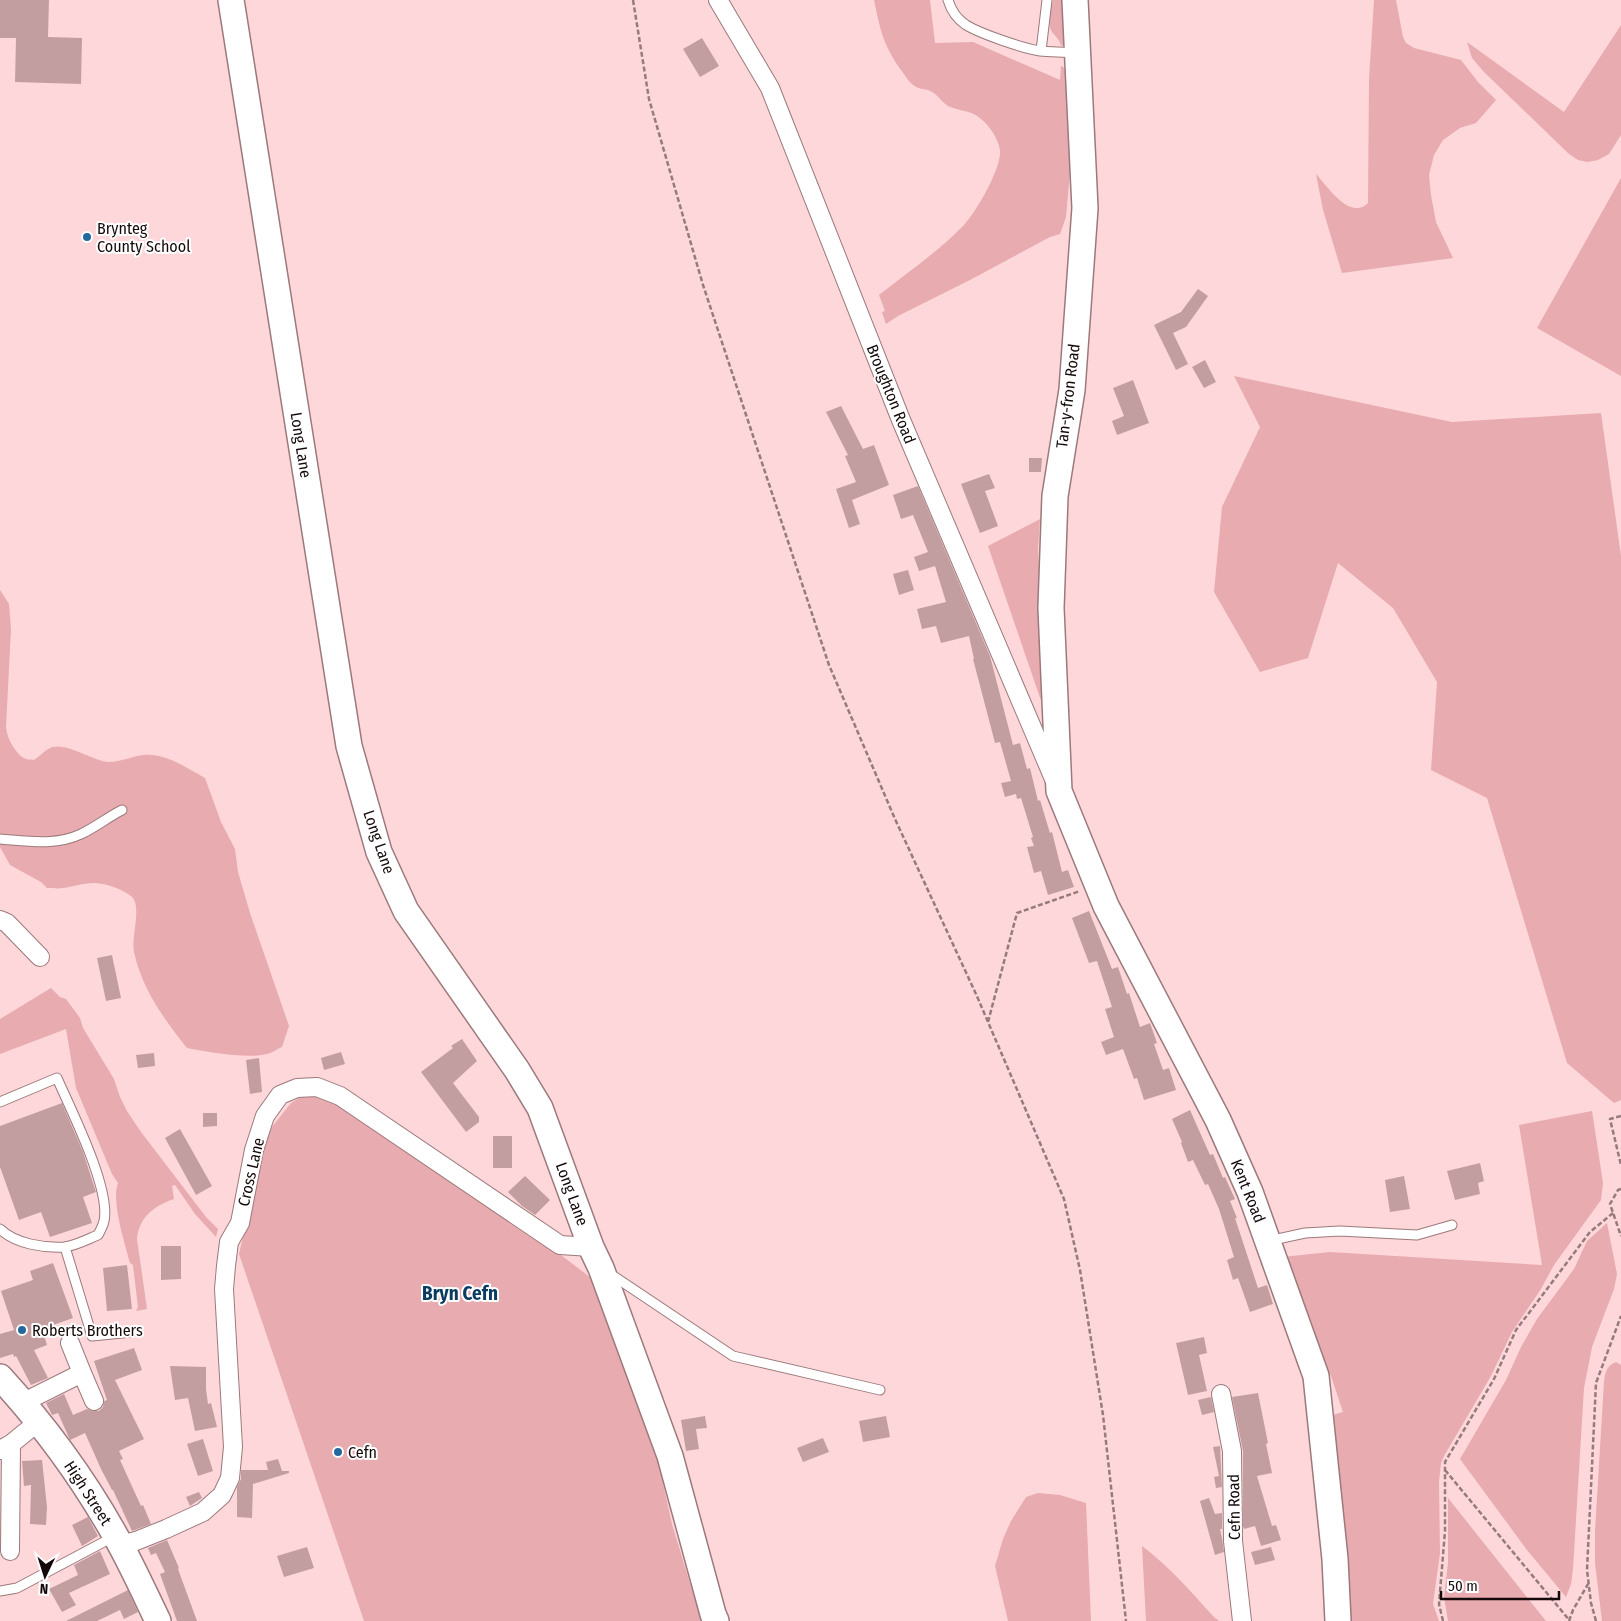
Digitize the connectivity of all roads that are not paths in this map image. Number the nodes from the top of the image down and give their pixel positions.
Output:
1 (231, 0) edge
2 (718, 0) edge
3 (948, 0) edge
4 (1047, 0) edge
5 (1075, 0) edge
6 (1041, 51) junction
7 (1078, 53) junction
8 (1059, 791) junction
9 (122, 810) dead end
10 (0, 839) edge
11 (0, 920) edge
12 (40, 957) dead end
13 (0, 1102) edge
14 (1452, 1225) dead end
15 (0, 1229) edge
16 (1268, 1241) junction
17 (65, 1247) junction
18 (596, 1257) junction
19 (132, 1332) dead end
20 (70, 1343) dead end
21 (82, 1373) junction
22 (0, 1377) edge
23 (880, 1390) dead end
24 (1221, 1394) dead end
25 (94, 1401) dead end
26 (31, 1412) junction
27 (6, 1447) edge
28 (118, 1541) junction
29 (10, 1551) dead end
30 (0, 1590) edge
31 (158, 1621) edge
32 (716, 1621) edge
33 (1242, 1621) edge
34 (1338, 1621) edge

1 - 18 main road, Long Lane
2 - 8 street, Broughton Road
3 - 6 lane
4 - 6 lane
5 - 7 main road, Tan-y-fron Road
6 - 7 lane
7 - 8 main road, Tan-y-fron Road
8 - 16 main road, Kent Road
9 - 10 lane
11 - 12 street
13 - 17 lane
14 - 16 lane
15 - 17 lane
16 - 34 main road, Kent Road
17 - 19 lane
18 - 23 lane
18 - 28 street, Cross Lane
18 - 32 main road, Long Lane
20 - 21 street
21 - 25 street
21 - 26 street
22 - 26 main road, High Street
24 - 33 street, Cefn Road
26 - 27 street
26 - 28 main road, High Street
27 - 29 street
28 - 30 lane
28 - 31 main road, High Street

